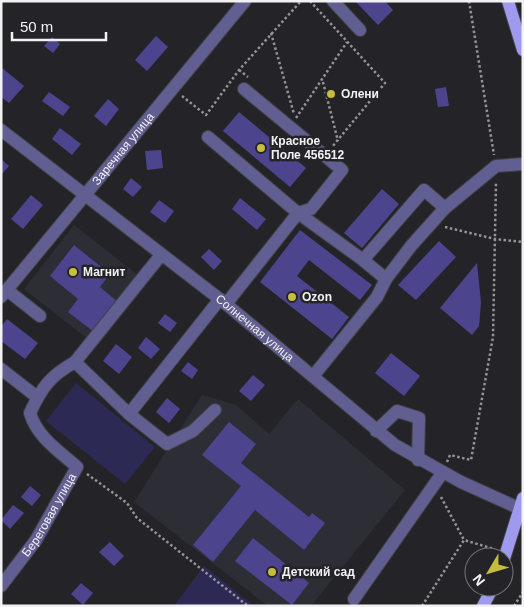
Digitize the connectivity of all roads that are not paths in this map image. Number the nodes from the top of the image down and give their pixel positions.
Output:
1 (245, 1) edge
2 (333, 1) edge
3 (508, 1) edge
4 (360, 30) dead end
5 (523, 50) edge
6 (249, 86) road end
7 (1, 130) edge
8 (208, 137) dead end
9 (523, 164) edge
10 (85, 196) junction
11 (445, 208) junction
12 (298, 213) junction
13 (161, 255) junction
14 (363, 260) junction
15 (386, 279) junction
16 (4, 293) edge
17 (223, 302) junction
18 (40, 316) dead end
19 (75, 362) junction
20 (1, 369) edge
21 (314, 375) junction
22 (37, 397) junction
23 (215, 410) dead end
24 (129, 414) junction
25 (376, 431) junction
26 (418, 460) junction
27 (443, 472) junction
28 (522, 505) edge
29 (508, 547) edge
30 (1, 586) edge
31 (354, 600) dead end

1 - 10 street, Заречная улица
2 - 4 street
3 - 5 main road
6 - 12 street
7 - 10 street, Солнечная улица
8 - 12 street
9 - 11 street
10 - 13 street, Солнечная улица
10 - 16 street, Заречная улица
11 - 14 street
11 - 15 street
12 - 14 street
12 - 17 street
13 - 17 street, Солнечная улица
13 - 19 street
14 - 15 street
15 - 21 street
16 - 18 street
17 - 21 street, Солнечная улица
17 - 24 street
19 - 22 street
19 - 24 street
20 - 22 street
21 - 25 street, Солнечная улица
22 - 30 street, Береговая улица
23 - 24 street
25 - 26 street, Солнечная улица
25 - 26 street
26 - 27 street, Солнечная улица
27 - 28 street, Солнечная улица
27 - 31 street
28 - 29 main road

